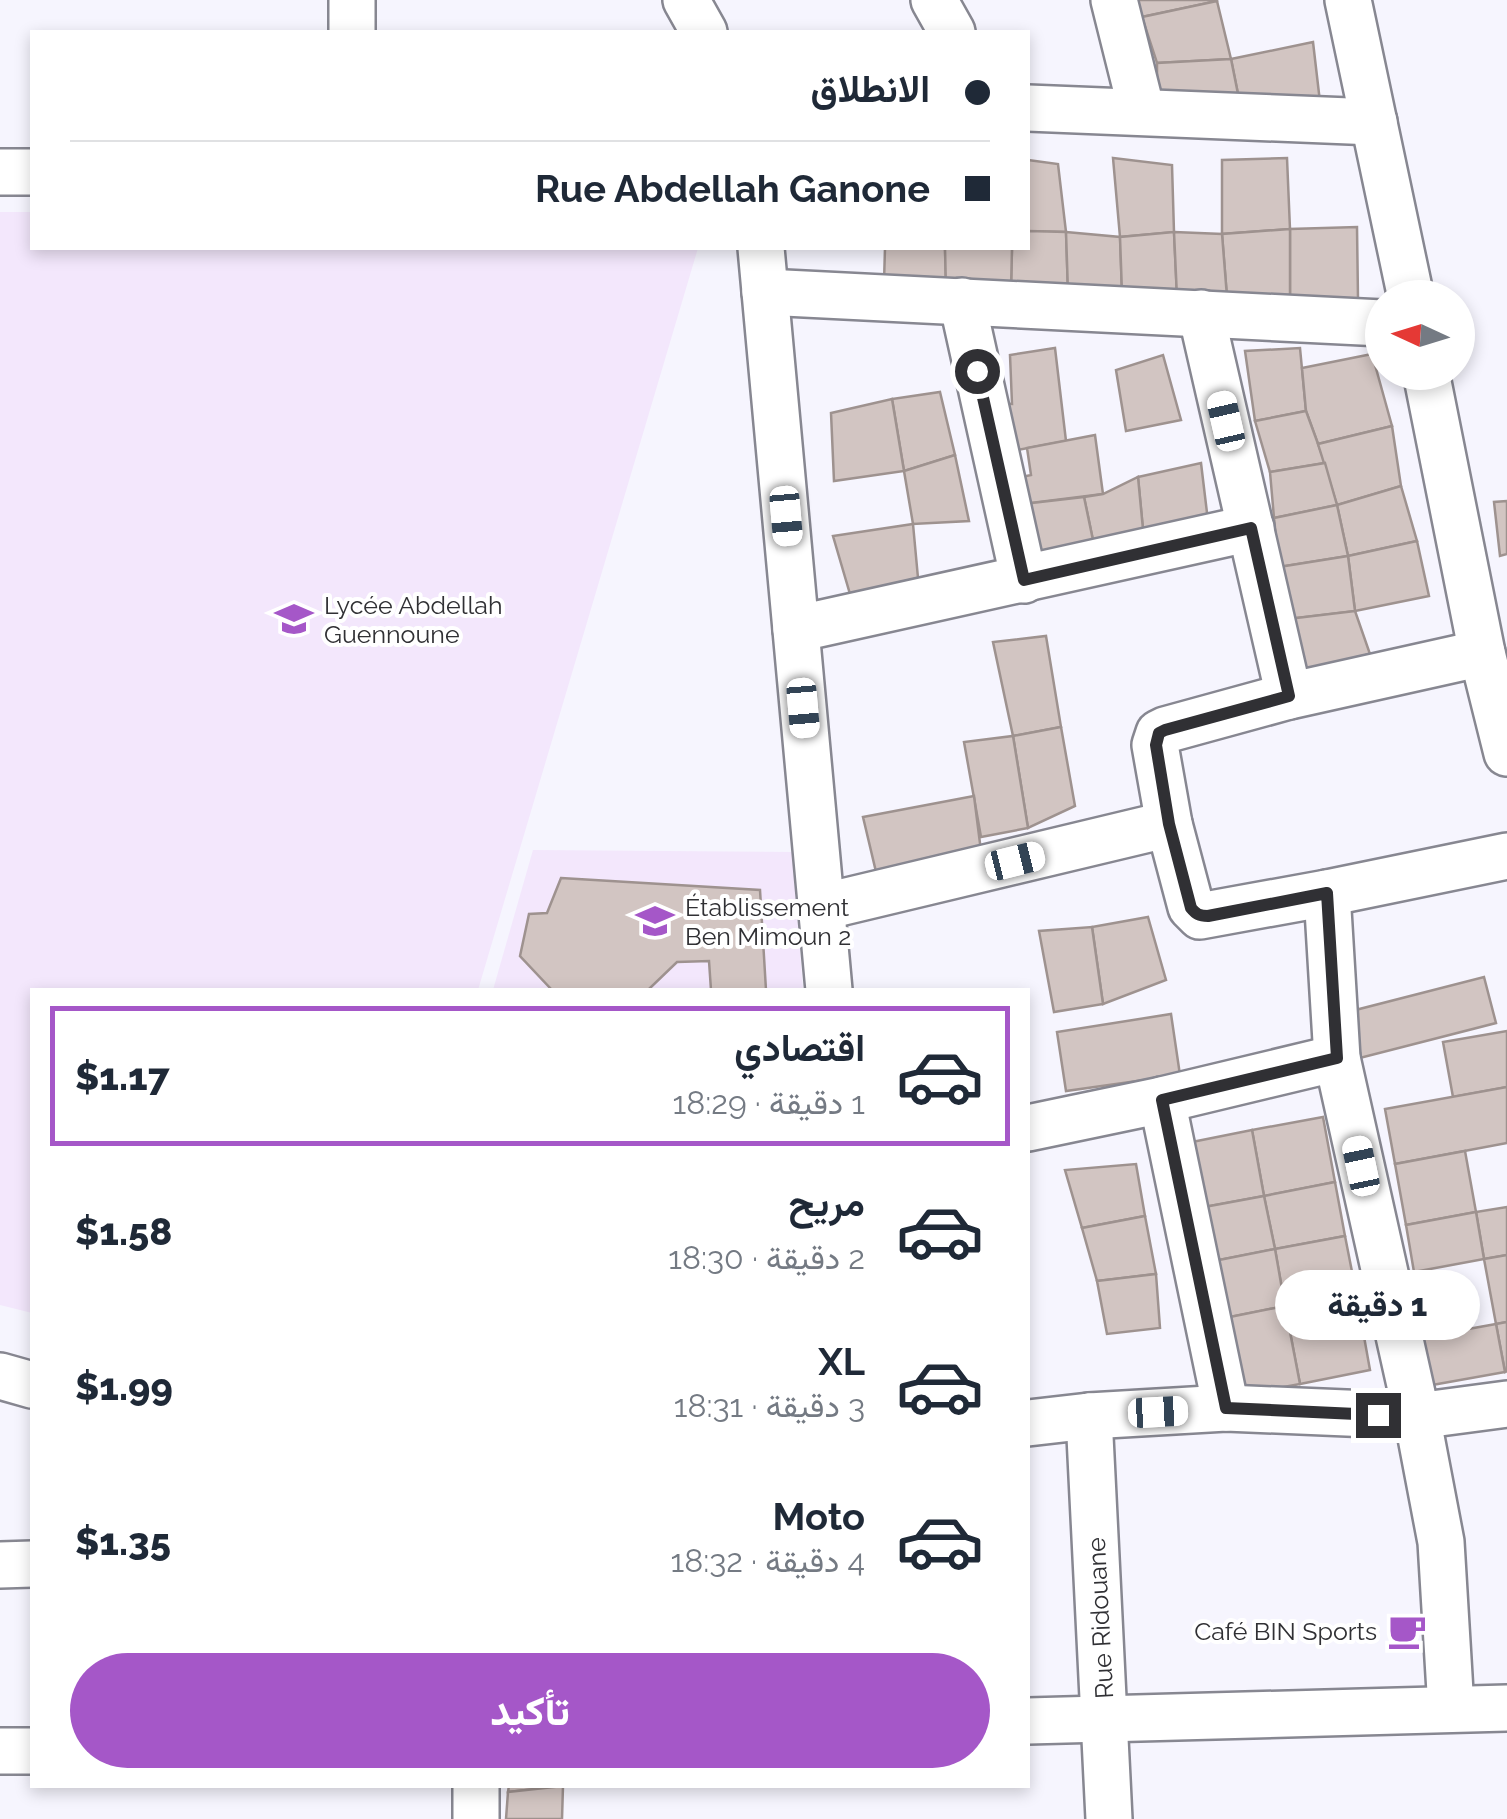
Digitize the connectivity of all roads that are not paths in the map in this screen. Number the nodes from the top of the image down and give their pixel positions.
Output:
1 (352, 0) edge
2 (686, 0) edge
3 (934, 0) edge
4 (1114, 0) edge
5 (1348, 0) edge
6 (352, 30) edge
7 (703, 30) edge
8 (951, 30) edge
9 (1030, 108) edge
10 (1142, 112) junction
11 (1374, 122) junction
12 (0, 172) edge
13 (30, 172) edge
14 (763, 270) edge
15 (1407, 280) edge
16 (962, 301) junction
17 (1200, 313) junction
18 (1365, 321) edge
19 (1430, 390) edge
20 (1251, 528) junction
21 (1024, 580) junction
22 (796, 629) junction
23 (1482, 653) junction
24 (1289, 696) junction
25 (1507, 752) edge
26 (1169, 824) junction
27 (1507, 856) edge
28 (1327, 893) junction
29 (822, 907) junction
30 (829, 988) edge
31 (1337, 1058) junction
32 (1162, 1100) junction
33 (1030, 1128) edge
34 (0, 1376) edge
35 (30, 1384) edge
36 (1507, 1404) edge
37 (1226, 1408) junction
38 (1089, 1416) junction
39 (1416, 1416) junction
40 (1030, 1423) edge
41 (0, 1564) edge
42 (30, 1564) edge
43 (1507, 1708) edge
44 (1452, 1709) junction
45 (1106, 1720) junction
46 (1030, 1721) edge
47 (0, 1751) edge
48 (30, 1751) edge
49 (476, 1788) edge
50 (476, 1819) edge
51 (1109, 1819) edge

1 - 6 street
2 - 7 street
3 - 8 street
4 - 10 street
5 - 11 street
9 - 10 street
10 - 11 street
11 - 15 street
12 - 13 street
14 - 16 street
14 - 22 street
16 - 17 street
16 - 21 street
17 - 18 street
17 - 20 street
19 - 23 street
20 - 21 street
20 - 24 street
21 - 22 street
22 - 29 street
23 - 24 street
23 - 25 street
24 - 26 street
26 - 28 street
26 - 29 street
27 - 28 street
28 - 31 street
29 - 30 street
31 - 32 street
31 - 39 street
32 - 33 street
32 - 37 street
34 - 35 street
36 - 39 street
37 - 38 street
37 - 39 street
38 - 40 street
38 - 45 street, Rue Ridouane
39 - 44 street
41 - 42 street
43 - 44 street
44 - 45 street
45 - 46 street
45 - 51 street, Rue Ridouane
47 - 48 street
49 - 50 street

